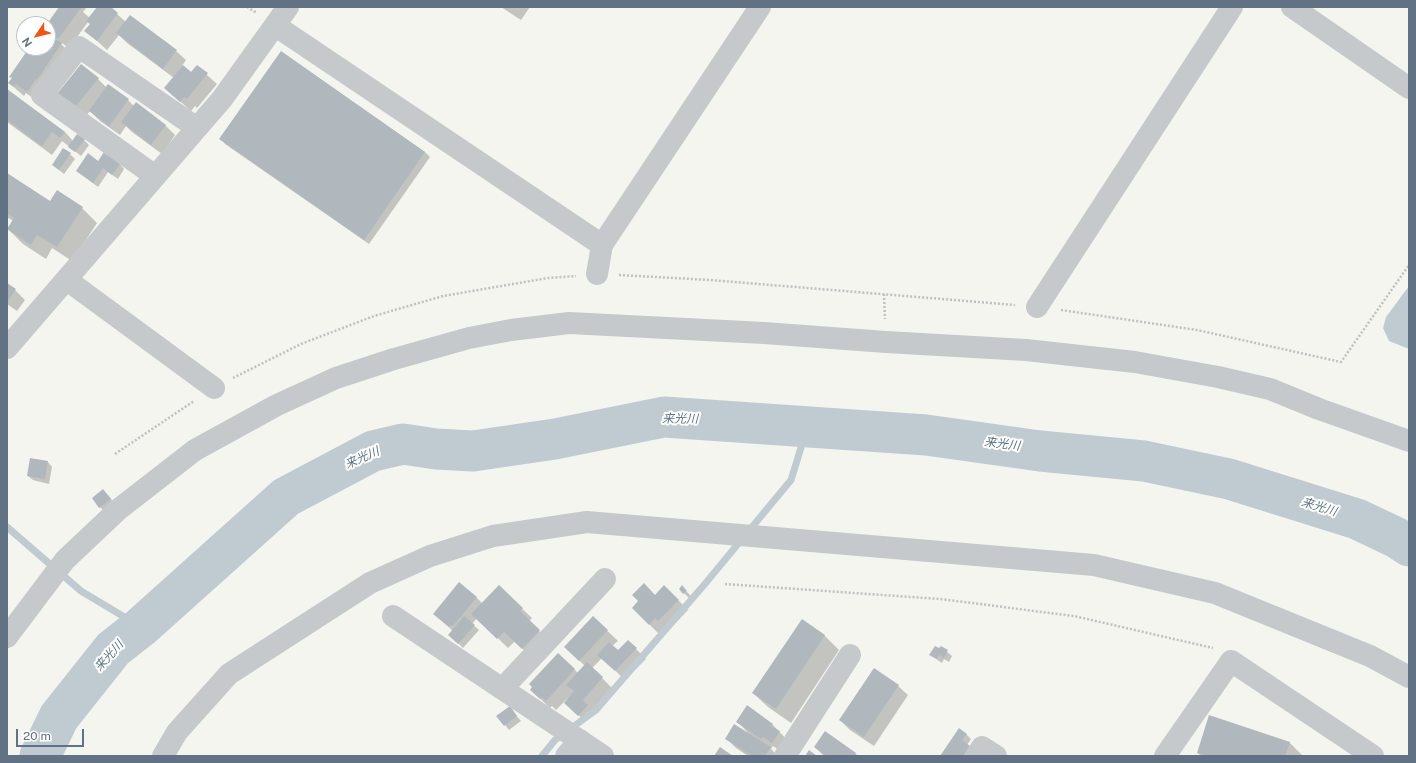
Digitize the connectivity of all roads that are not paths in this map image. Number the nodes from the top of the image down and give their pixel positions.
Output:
1 (288, 7) edge
2 (760, 7) edge
3 (1232, 7) edge
4 (1292, 7) edge
5 (276, 26) junction
6 (1409, 88) edge
7 (197, 128) junction
8 (155, 176) junction
9 (602, 245) junction
10 (597, 274) dead end
11 (67, 280) junction
12 (1037, 307) dead end
13 (7, 348) edge
14 (214, 388) dead end
15 (1409, 441) edge
16 (605, 579) dead end
17 (392, 616) dead end
18 (7, 637) edge
19 (850, 655) dead end
20 (1409, 677) edge
21 (502, 689) junction
22 (573, 748) edge
23 (163, 756) edge
24 (603, 756) edge
25 (785, 756) edge
26 (976, 756) edge
27 (996, 756) edge
28 (1165, 756) edge
29 (1373, 756) edge

1 - 5 street
2 - 9 street
3 - 12 street
4 - 6 street
5 - 7 street
5 - 9 street
7 - 8 street
7 - 8 street
8 - 11 street
9 - 10 street
11 - 13 street
11 - 14 street
15 - 18 street
16 - 21 street
17 - 21 street
19 - 25 street
20 - 23 street
21 - 22 street
22 - 24 street
26 - 27 street
28 - 29 street

